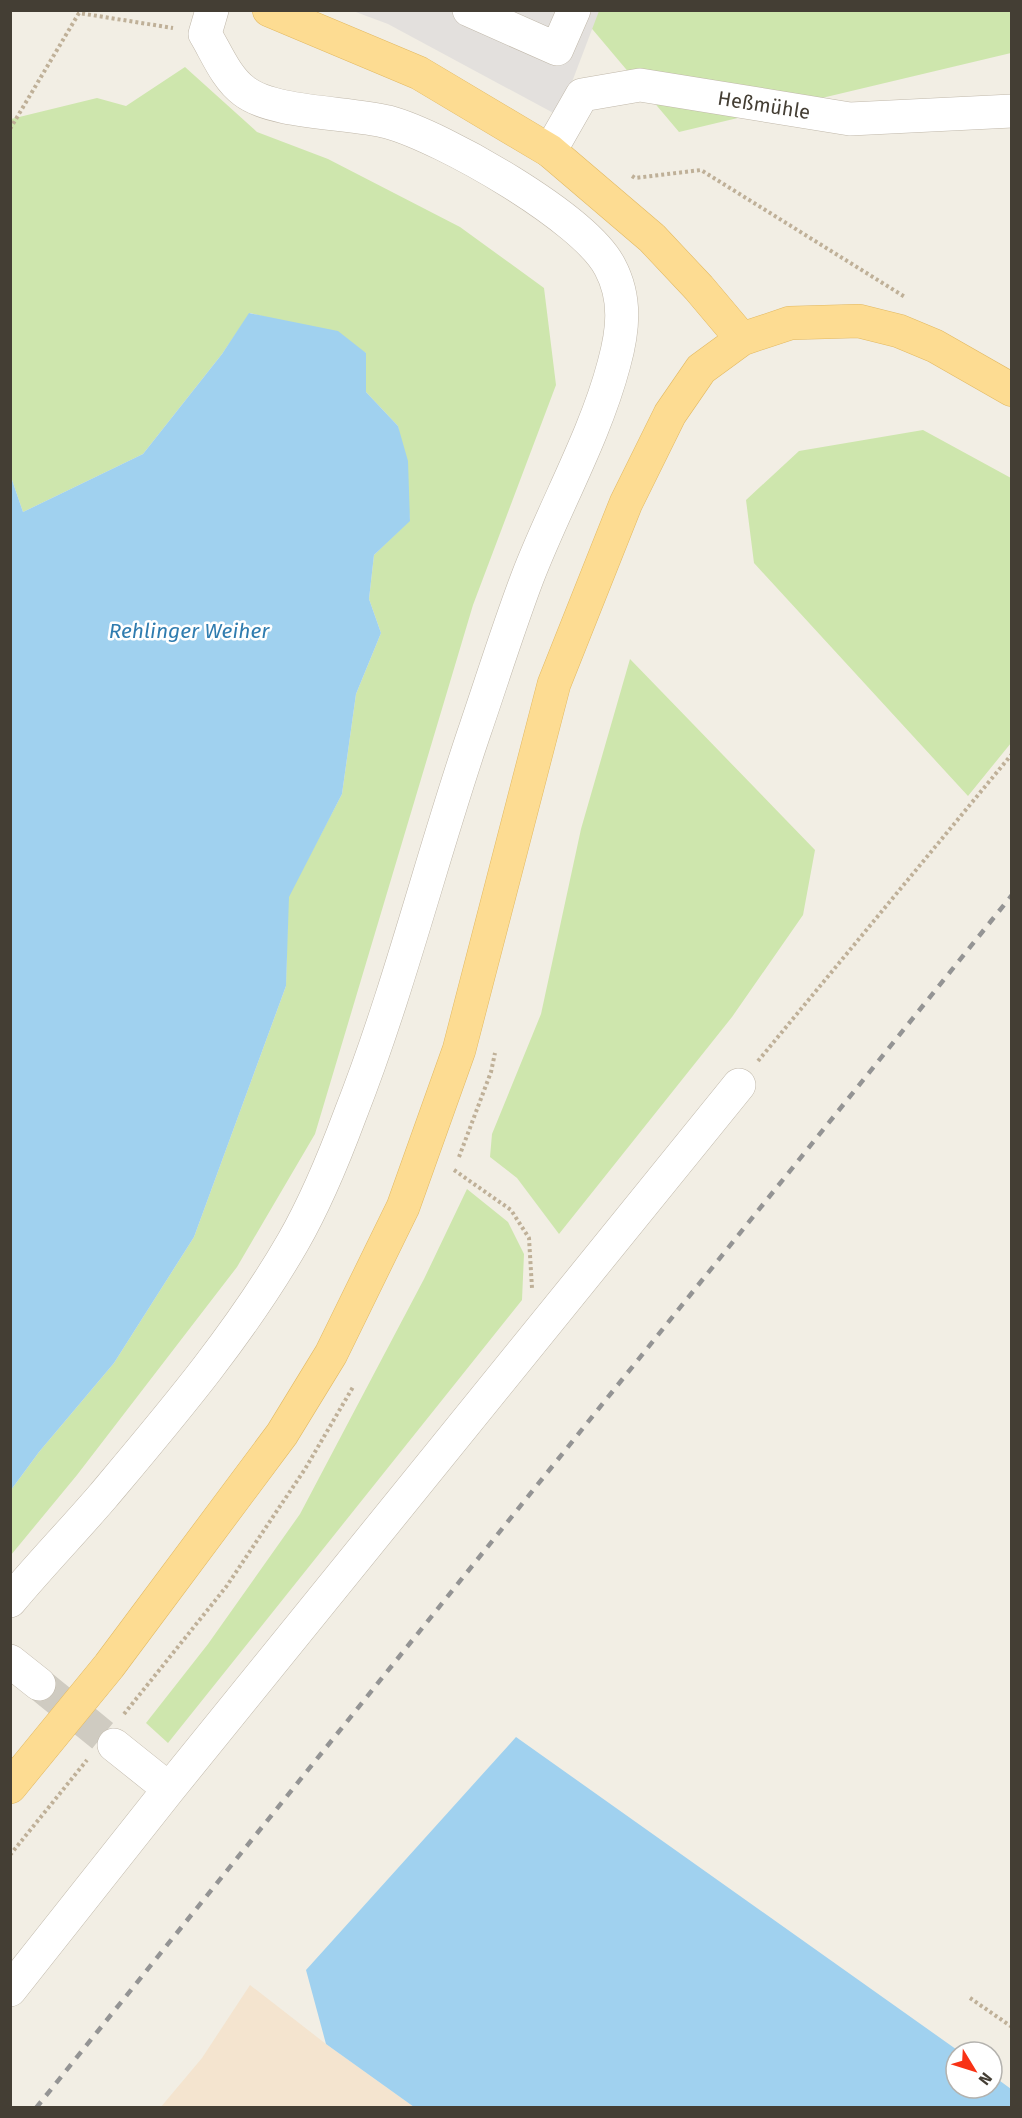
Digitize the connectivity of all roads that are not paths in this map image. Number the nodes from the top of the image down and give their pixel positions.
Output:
1 (268, 10) edge
2 (469, 10) edge
3 (574, 10) edge
4 (208, 22) edge
5 (1011, 111) edge
6 (550, 151) junction
7 (742, 339) junction
8 (1011, 390) edge
9 (739, 1085) road end
10 (10, 1601) edge
11 (10, 1661) edge
12 (39, 1684) tunnel mouth
13 (114, 1745) tunnel mouth
14 (10, 1787) edge
15 (169, 1789) junction
16 (10, 1989) edge

1 - 6 main road
2 - 3 street
4 - 10 street
5 - 6 street, Heßmühle
6 - 7 main road
7 - 8 main road
7 - 14 main road
9 - 15 street
11 - 12 street
13 - 15 street
15 - 16 street

